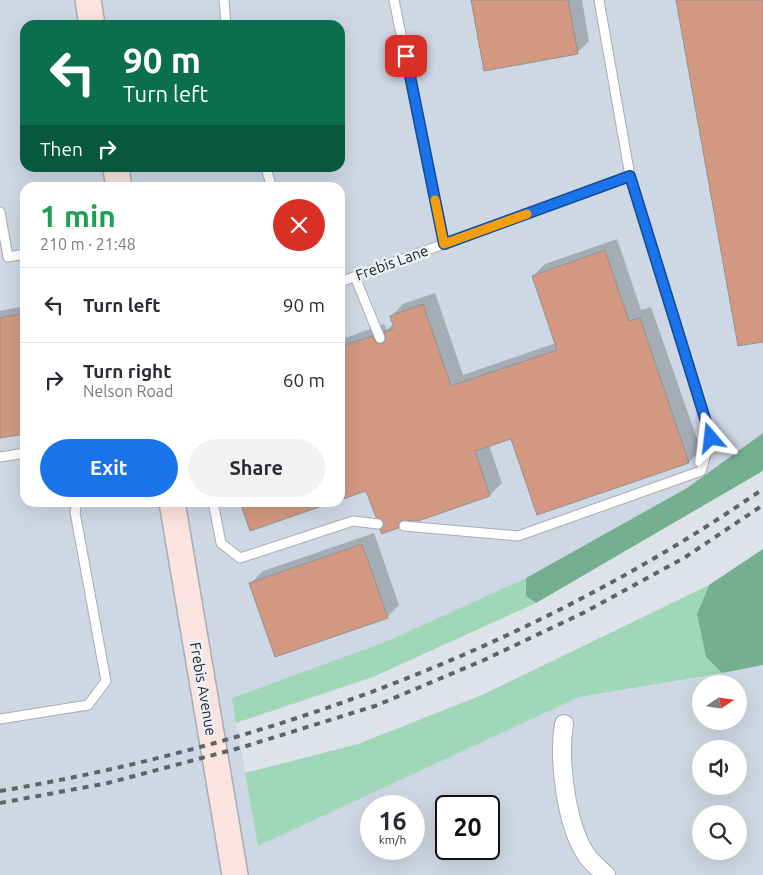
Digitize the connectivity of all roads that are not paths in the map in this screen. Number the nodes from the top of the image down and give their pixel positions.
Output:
1 (88, 0) edge
2 (224, 0) edge
3 (394, 0) edge
4 (599, 0) edge
5 (91, 20) edge
6 (226, 20) edge
7 (630, 176) junction
8 (0, 212) edge
9 (444, 244) junction
10 (20, 255) edge
11 (4, 257) edge
12 (355, 277) junction
13 (345, 280) edge
14 (380, 338) dead end
15 (20, 454) edge
16 (0, 457) edge
17 (76, 507) edge
18 (173, 507) edge
19 (214, 507) edge
20 (378, 524) dead end
21 (404, 526) dead end
22 (0, 719) edge
23 (564, 724) dead end
24 (235, 875) edge
25 (606, 875) edge

1 - 5 main road
2 - 6 lane
3 - 9 lane
4 - 7 lane
7 - 9 lane, Frebis Lane
7 - 21 lane
8 - 11 lane
9 - 12 lane, Frebis Lane
10 - 11 lane
12 - 13 lane, Frebis Lane
12 - 14 lane
15 - 16 lane
17 - 22 lane
18 - 24 main road, Frebis Avenue
19 - 20 lane
23 - 25 street

